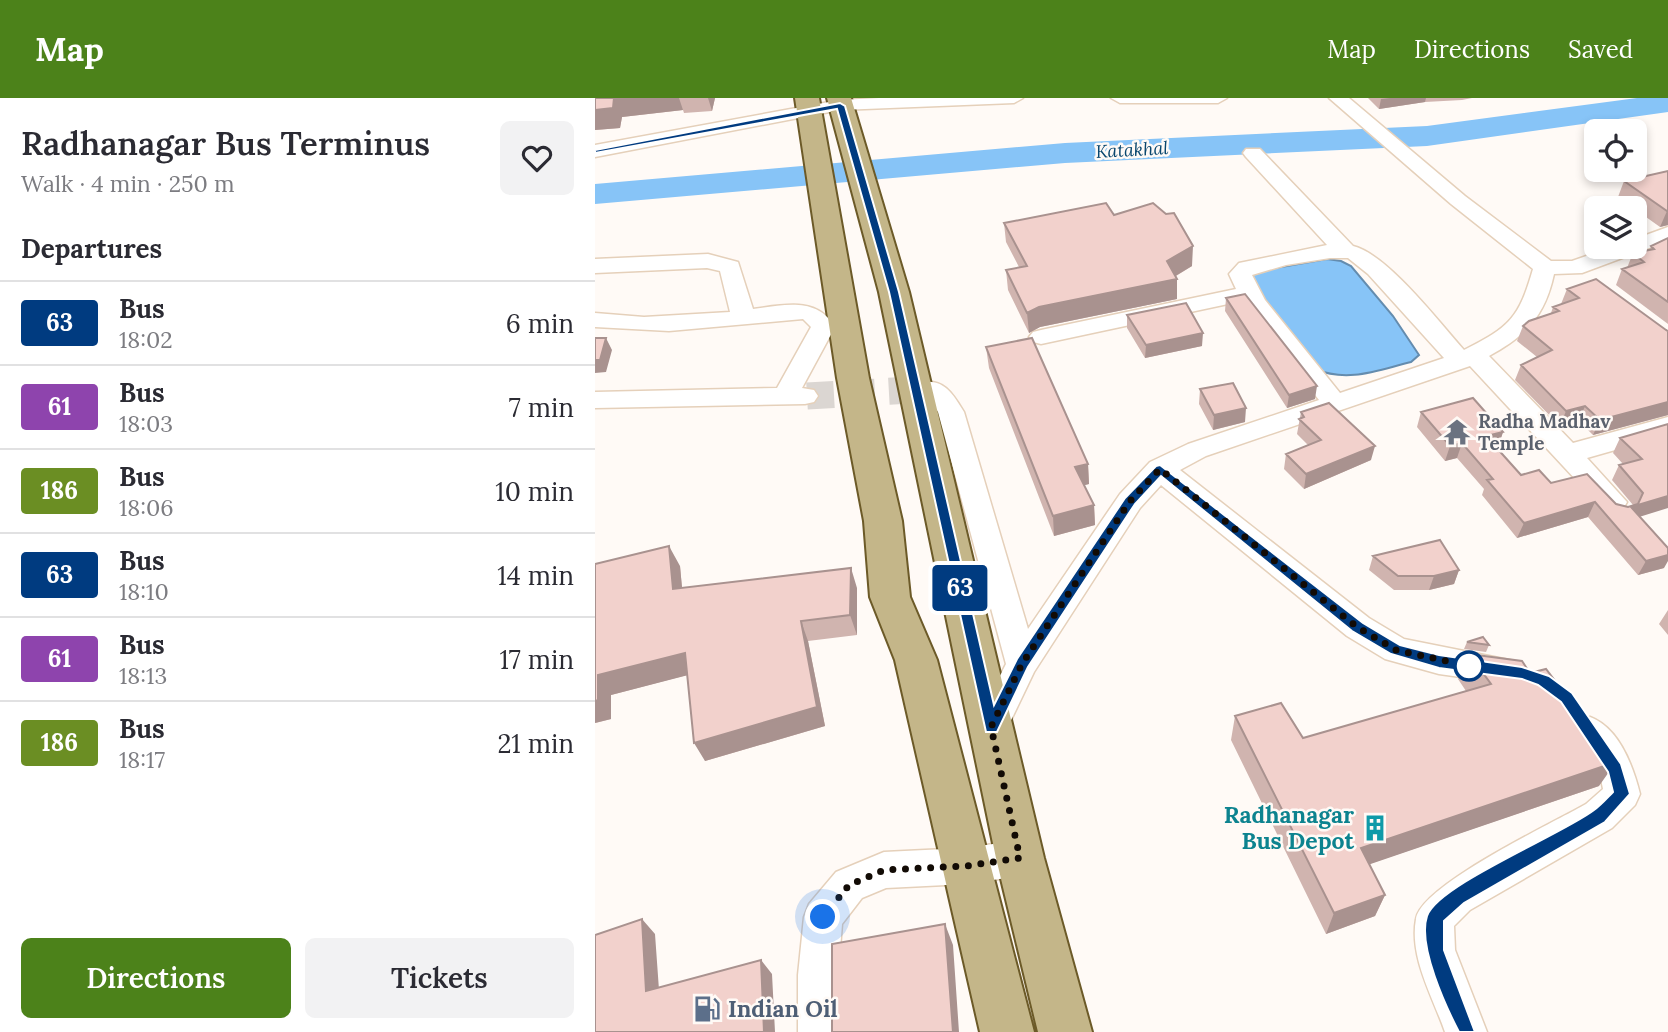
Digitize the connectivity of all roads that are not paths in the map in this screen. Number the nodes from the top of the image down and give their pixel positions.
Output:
1 (1014, 98) edge
2 (1120, 98) edge
3 (1217, 98) edge
4 (1341, 100) edge
5 (841, 107) edge
6 (809, 111) edge
7 (595, 150) edge
8 (1253, 153) dead end
9 (1668, 233) edge
10 (1647, 241) edge
11 (1345, 251) junction
12 (1598, 259) edge
13 (595, 266) edge
14 (1545, 267) junction
15 (1574, 268) junction
16 (1594, 283) edge
17 (1249, 293) junction
18 (743, 317) junction
19 (595, 320) edge
20 (1041, 337) dead end
21 (1467, 358) junction
22 (853, 377) junction
23 (922, 387) junction
24 (595, 400) edge
25 (1334, 402) junction
26 (1668, 426) edge
27 (1568, 454) junction
28 (1160, 469) junction
29 (1619, 509) edge
30 (1022, 664) junction
31 (1533, 677) edge
32 (1573, 708) edge
33 (991, 727) junction
34 (1020, 858) junction
35 (966, 866) junction
36 (819, 1032) edge
37 (1007, 1032) edge
38 (1065, 1032) edge
39 (1466, 1032) edge

1 - 5 street
2 - 3 street
4 - 14 street
5 - 6 street
5 - 23 main road
6 - 7 street
6 - 22 main road
8 - 11 street
9 - 10 street
11 - 17 street
11 - 21 street
12 - 15 street
13 - 18 street
14 - 15 street
14 - 21 street
15 - 16 street
17 - 20 street
17 - 25 street
18 - 19 street
18 - 24 street
21 - 25 street
21 - 27 street
22 - 23 main road
22 - 35 main road
23 - 30 street
23 - 33 main road
25 - 28 street
26 - 27 street
27 - 29 street
28 - 30 street
28 - 31 street
30 - 33 street
32 - 39 street
33 - 34 main road
34 - 35 street
34 - 38 main road
35 - 36 street
35 - 37 main road

